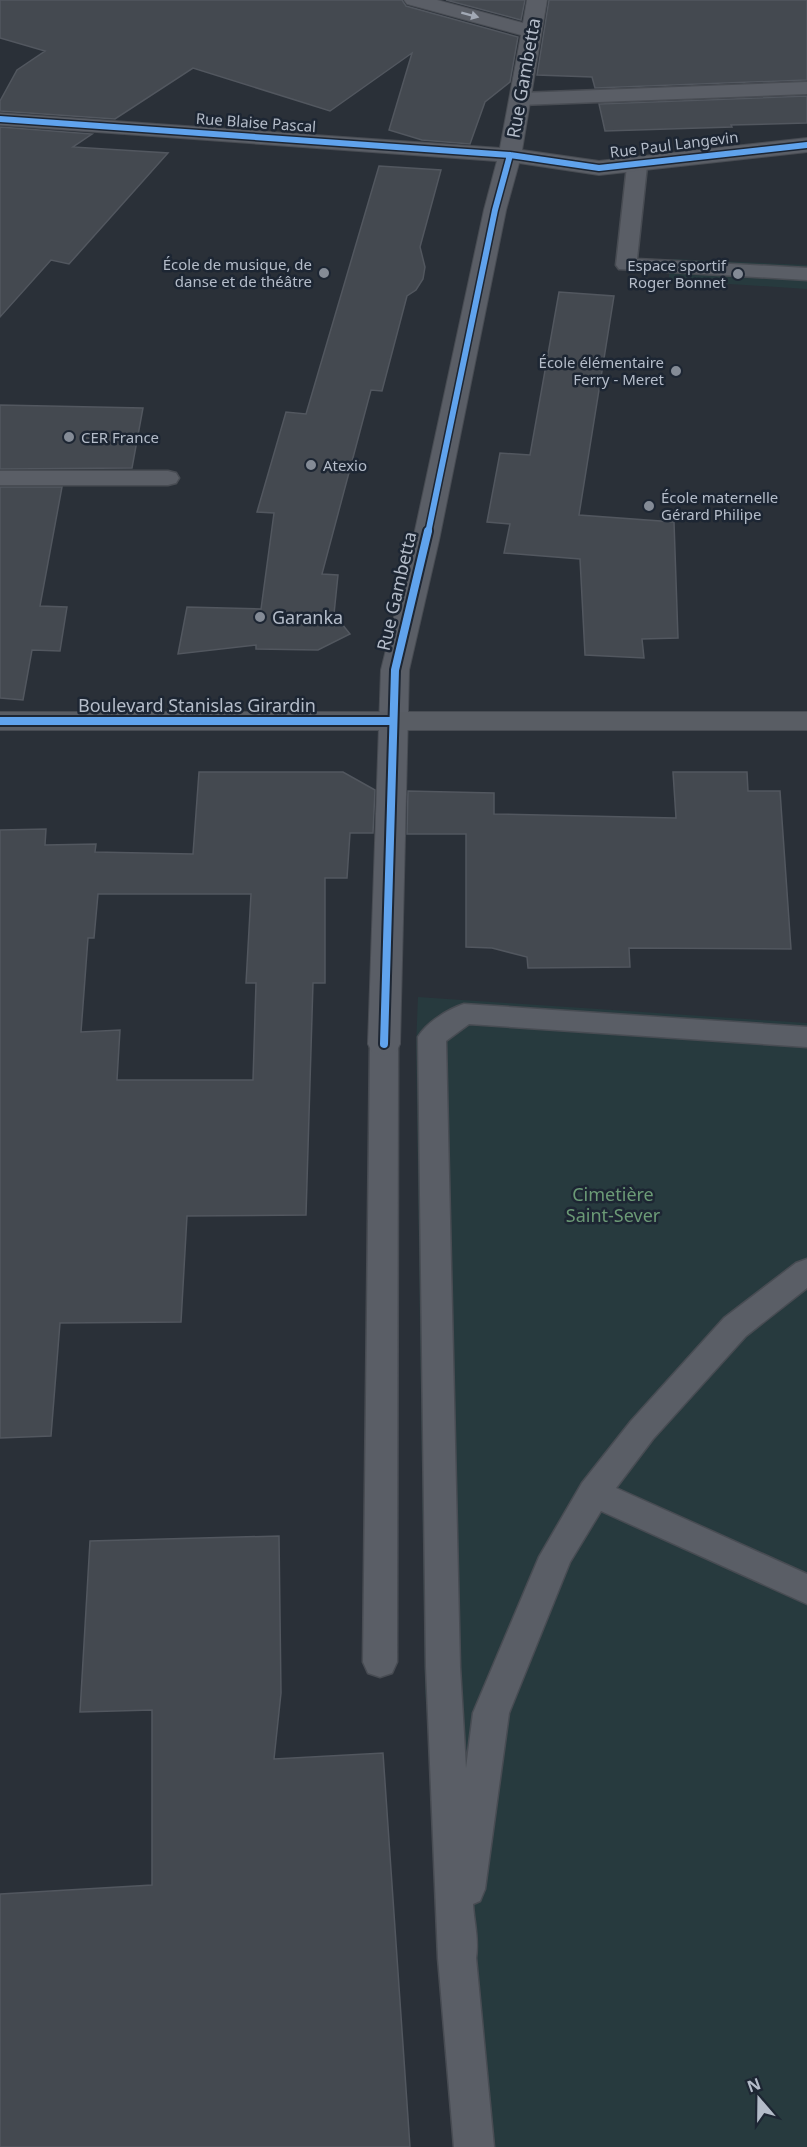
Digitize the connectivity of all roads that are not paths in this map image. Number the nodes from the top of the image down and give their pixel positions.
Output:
1 (414, 0) edge
2 (537, 0) edge
3 (532, 32) junction
4 (807, 88) edge
5 (520, 99) junction
6 (0, 119) edge
7 (807, 145) edge
8 (510, 154) junction
9 (638, 166) junction
10 (807, 274) edge
11 (0, 478) edge
12 (168, 478) dead end
13 (393, 721) junction
14 (807, 721) edge
15 (0, 722) edge
16 (807, 1037) edge
17 (384, 1044) joint
18 (807, 1271) edge
19 (594, 1492) junction
20 (807, 1590) edge
21 (380, 1662) dead end
22 (457, 1958) junction
23 (474, 2147) edge

1 -> 3 street
2 - 3 street, Rue Gambetta
3 - 5 street, Rue Gambetta
4 - 5 lane
5 - 8 street, Rue Gambetta
6 - 8 street, Rue Blaise Pascal
7 - 9 street, Rue Paul Langevin
8 - 9 street, Rue Paul Langevin
8 - 13 street, Rue Gambetta
9 - 10 lane
11 - 12 lane
13 - 14 main road, Boulevard Stanislas Girardin
13 - 15 main road, Boulevard Stanislas Girardin
13 - 17 street, Rue Gambetta
16 - 22 lane
17 - 21 lane
18 - 19 lane
19 - 20 lane
19 - 22 lane
22 - 23 lane

